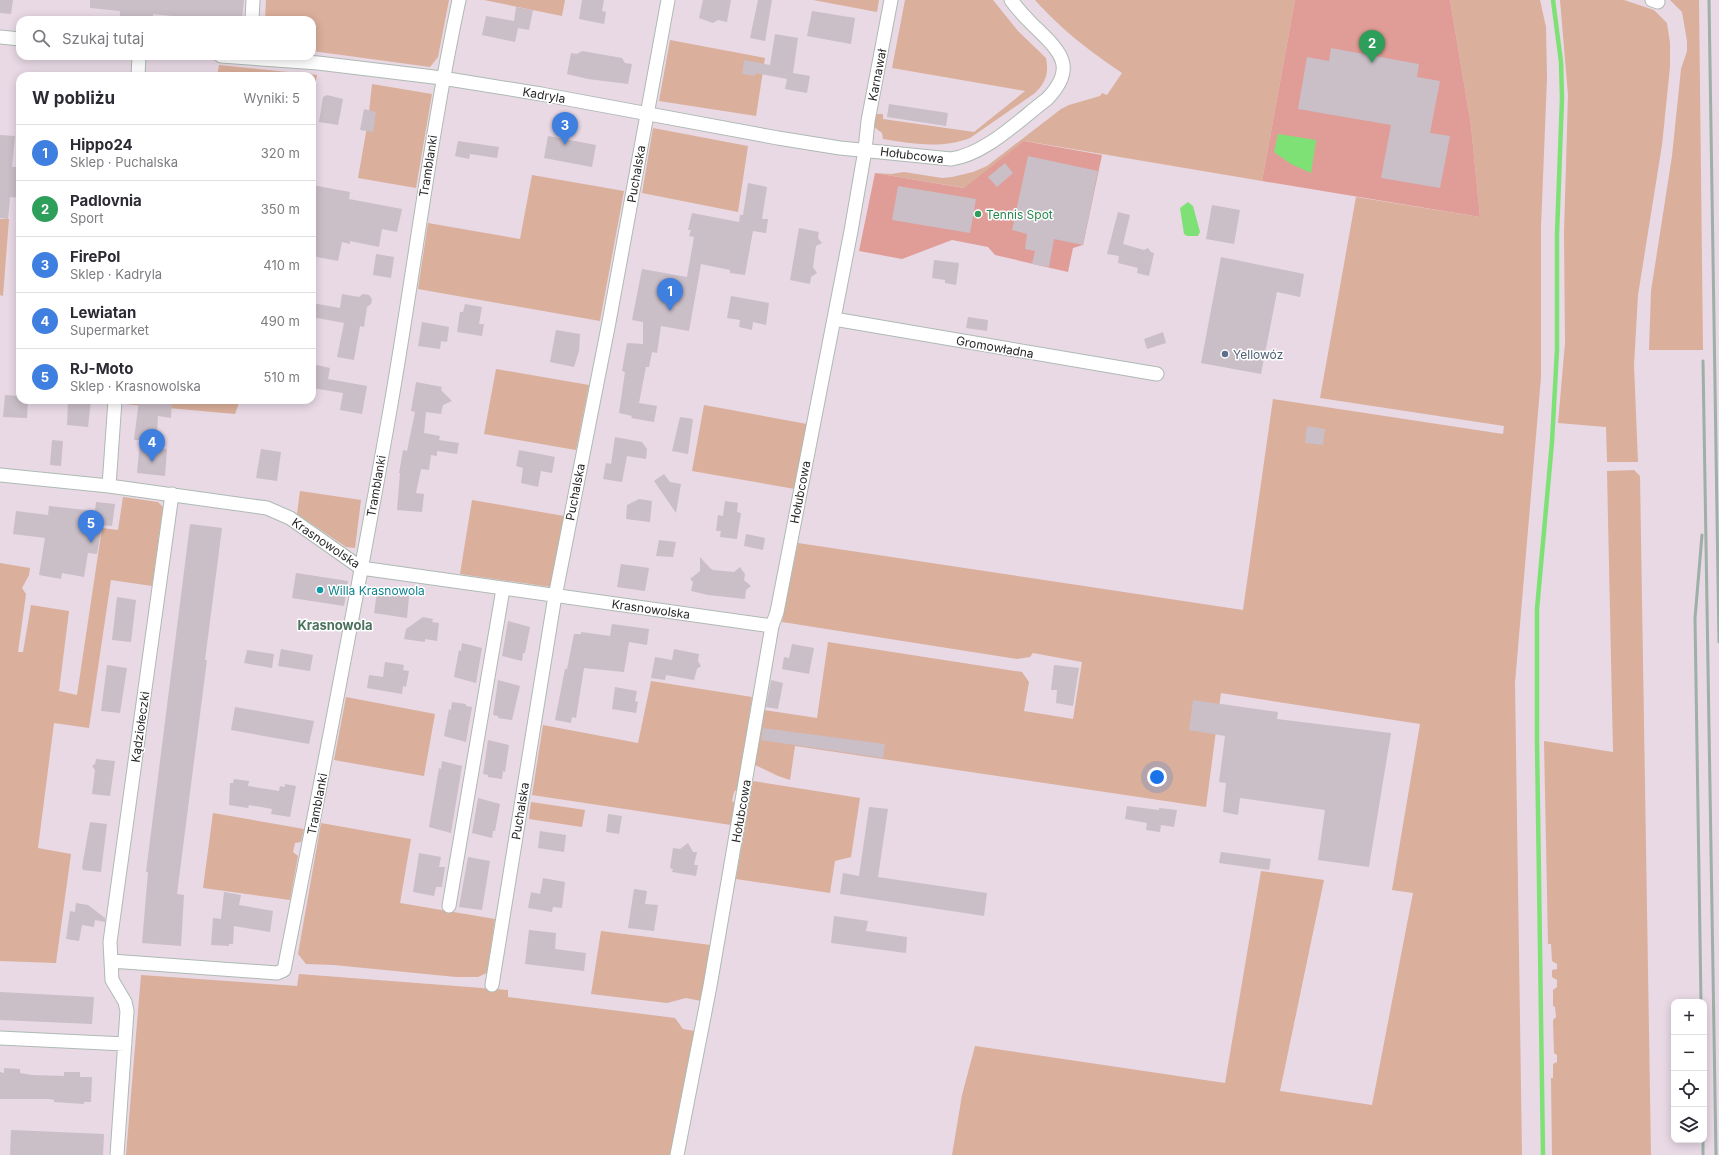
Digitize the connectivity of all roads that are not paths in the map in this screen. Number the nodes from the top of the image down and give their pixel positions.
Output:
1 (254, 0) edge
2 (459, 0) edge
3 (668, 0) edge
4 (892, 0) edge
5 (1011, 0) edge
6 (252, 16) edge
7 (0, 37) edge
8 (16, 39) edge
9 (139, 60) edge
10 (283, 60) edge
11 (138, 72) edge
12 (442, 78) junction
13 (647, 114) junction
14 (865, 150) junction
15 (834, 319) junction
16 (1157, 374) dead end
17 (115, 404) edge
18 (0, 475) edge
19 (109, 486) junction
20 (172, 494) junction
21 (361, 568) junction
22 (503, 589) junction
23 (555, 596) junction
24 (772, 626) junction
25 (449, 906) dead end
26 (111, 961) junction
27 (492, 985) dead end
28 (0, 1038) edge
29 (125, 1044) junction
30 (117, 1155) edge
31 (677, 1155) edge

1 - 6 street
2 - 12 street, Tramblanki
3 - 13 street, Puchalska
4 - 14 street, Karnawał
5 - 14 street, Hołubcowa
7 - 8 street
9 - 11 street
10 - 12 street, Kadryla
12 - 13 street, Kadryla
12 - 21 street, Tramblanki
13 - 14 street, Kadryla
13 - 23 street, Puchalska
14 - 15 street, Hołubcowa
15 - 16 street, Gromowładna
15 - 24 street, Hołubcowa
17 - 19 street
18 - 19 street, Krasnowolska
19 - 20 street, Krasnowolska
20 - 21 street, Krasnowolska
20 - 26 street, Kądziołeczki
21 - 22 street, Krasnowolska
21 - 26 street, Tramblanki
22 - 23 street, Krasnowolska
22 - 25 street
23 - 24 street, Krasnowolska
23 - 27 street, Puchalska
24 - 31 street, Hołubcowa
26 - 29 street, Kądziołeczki
28 - 29 street
29 - 30 street, Kądziołeczki

